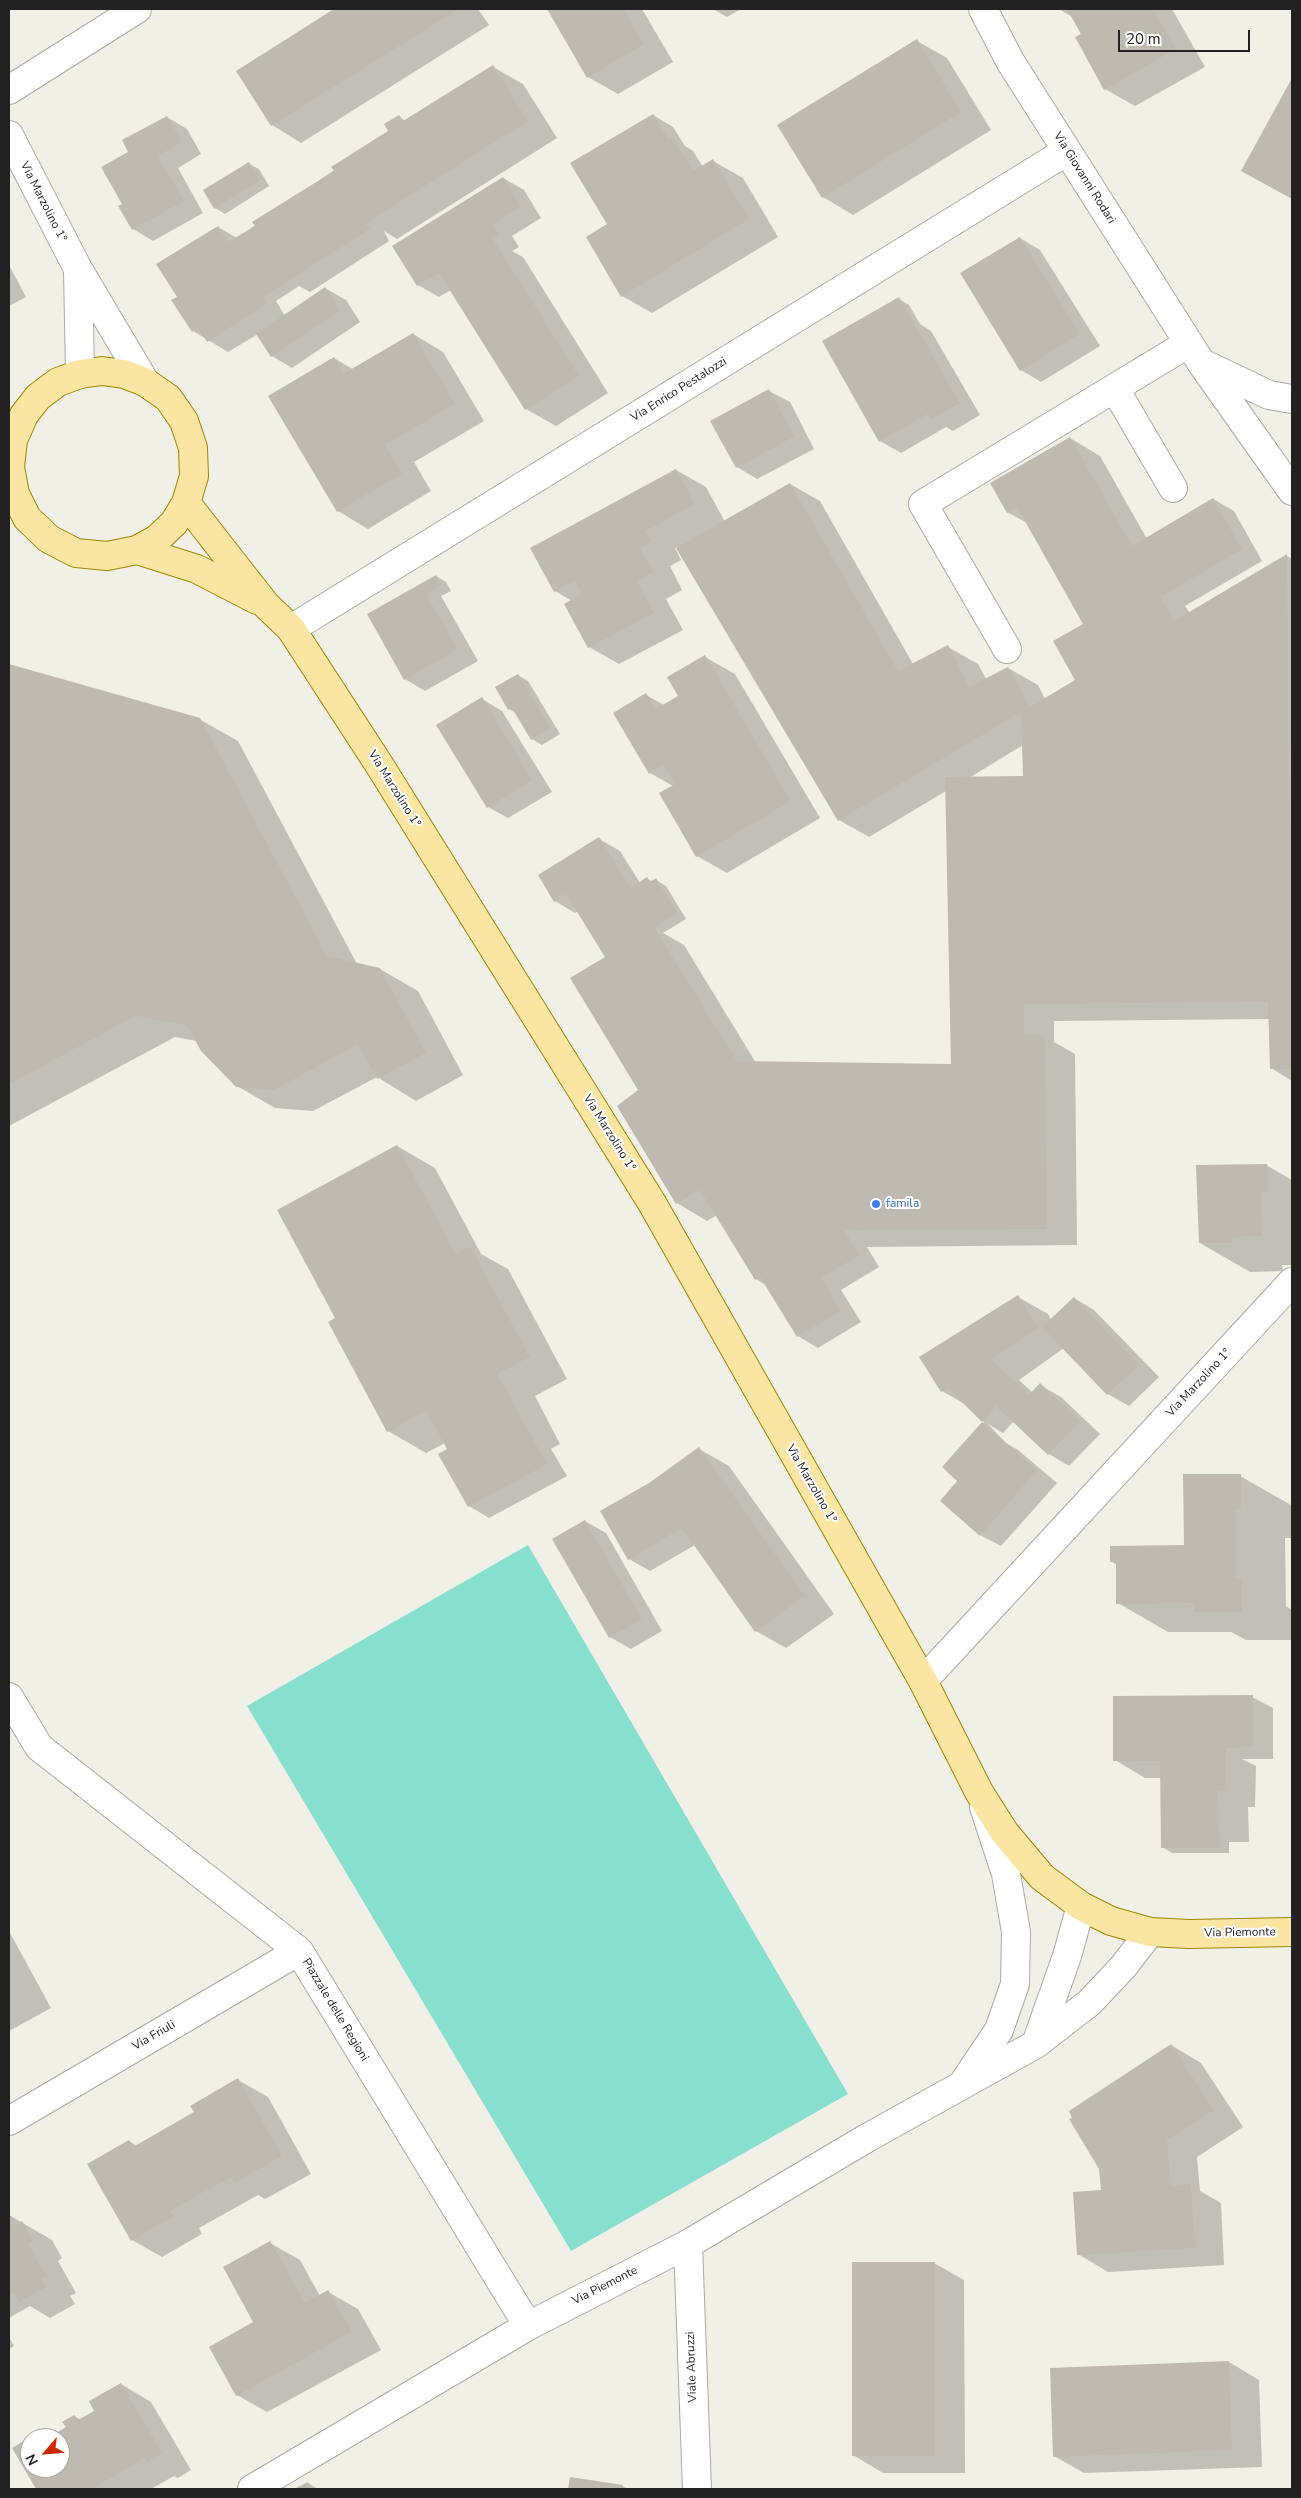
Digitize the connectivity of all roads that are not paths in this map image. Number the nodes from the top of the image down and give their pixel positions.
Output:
1 (137, 9) edge
2 (983, 9) edge
3 (9, 90) edge
4 (9, 135) edge
5 (1067, 151) junction
6 (78, 269) junction
7 (1196, 353) junction
8 (80, 374) junction
9 (146, 382) junction
10 (1115, 389) junction
11 (1292, 399) edge
12 (16, 420) edge
13 (1261, 444) junction
14 (1292, 458) edge
15 (1173, 488) dead end
16 (1292, 490) edge
17 (186, 503) junction
18 (18, 514) edge
19 (136, 550) junction
20 (265, 604) junction
21 (291, 630) junction
22 (1007, 649) dead end
23 (1292, 1282) edge
24 (923, 1681) junction
25 (9, 1697) edge
26 (979, 1792) junction
27 (1081, 1906) junction
28 (1150, 1932) junction
29 (1292, 1932) edge
30 (1188, 1934) joint
31 (299, 1951) junction
32 (1036, 2044) junction
33 (960, 2087) junction
34 (9, 2121) edge
35 (688, 2244) junction
36 (528, 2326) junction
37 (252, 2489) edge
38 (697, 2489) edge

1 - 3 street
2 - 5 street, Via Giovanni Rodari
4 - 6 street, Via Marzolino 1°
5 - 7 street, Via Giovanni Rodari
5 - 21 street, Via Enrico Pestalozzi
6 - 8 street, Via Marzolino 1°
6 - 9 street, Via Marzolino 1°
7 - 10 street
7 - 11 street
7 - 13 street, Via Giovanni Rodari
8 - 9 main road
8 - 12 main road
9 - 17 main road
10 - 15 street
10 - 22 street
12 - 18 main road
13 - 14 street
13 - 16 street, Via Giovanni Rodari
17 - 19 main road
17 - 20 main road, Via Marzolino 1°
18 - 19 main road
19 - 20 main road, Via Marzolino 1°
20 - 21 main road, Via Marzolino 1°
21 - 24 main road, Via Marzolino 1°
23 - 24 street, Via Marzolino 1°
24 - 26 main road, Via Marzolino 1°
25 - 31 street, Piazzale delle Regioni
26 - 27 main road, Via Marzolino 1°
26 - 33 street
27 - 28 main road, Via Marzolino 1°
27 - 32 street
28 - 30 main road, Via Marzolino 1°
28 - 32 street, Via Piemonte
29 - 30 main road, Via Piemonte
31 - 34 street, Via Friuli
31 - 36 street, Piazzale delle Regioni
32 - 33 street, Via Piemonte
33 - 35 street, Via Piemonte
35 - 36 street, Via Piemonte
35 - 38 street, Viale Abruzzi
36 - 37 street, Via Piemonte

